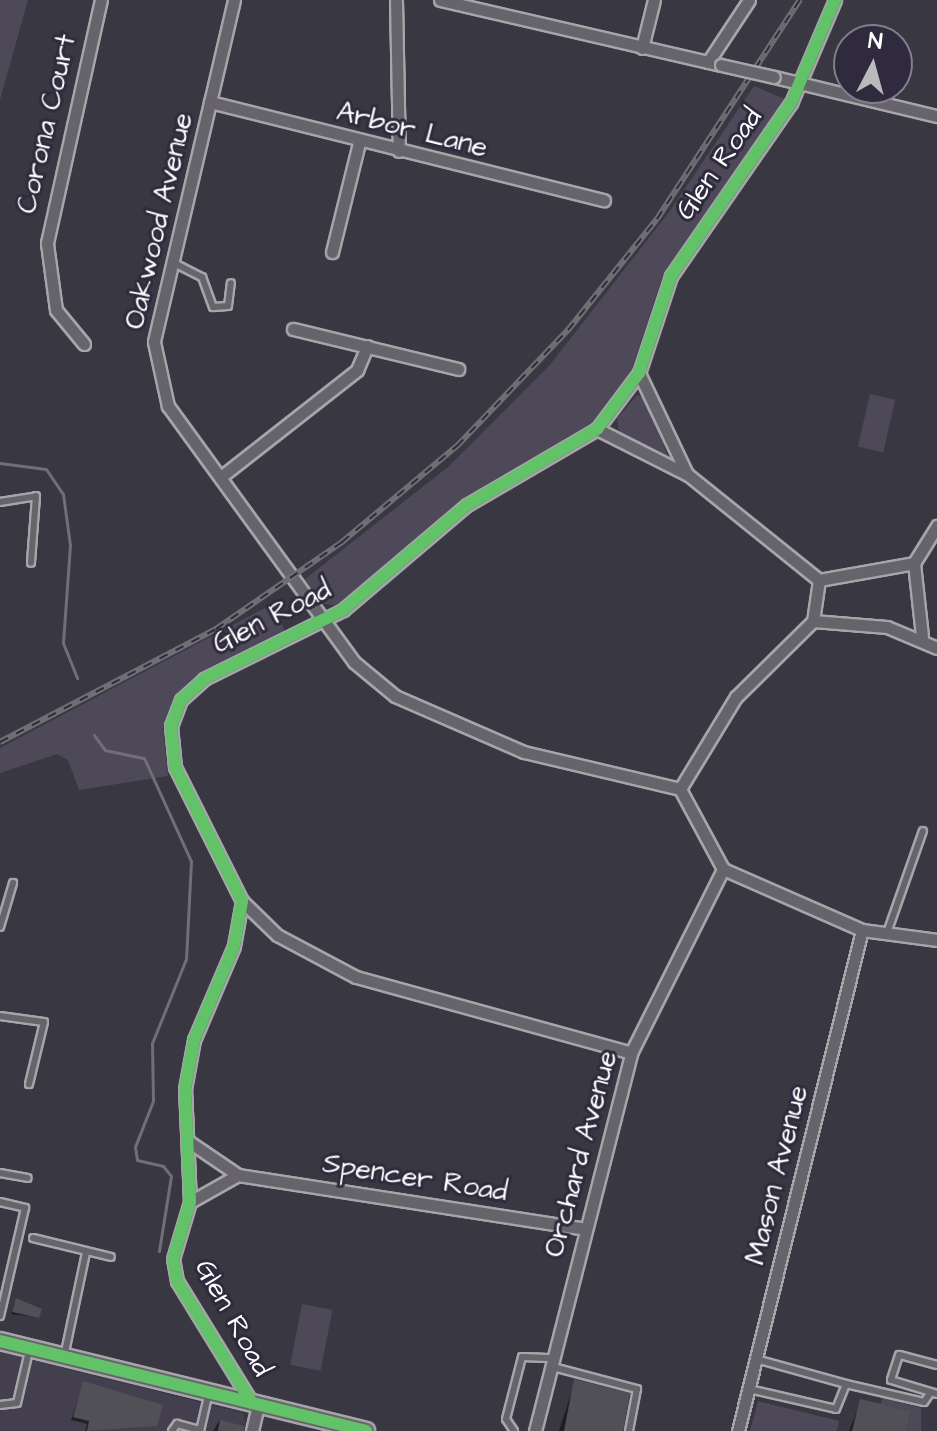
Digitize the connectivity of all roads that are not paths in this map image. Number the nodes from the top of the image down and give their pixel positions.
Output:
1 (101, 0) edge
2 (234, 0) edge
3 (396, 0) edge
4 (440, 0) edge
5 (654, 0) edge
6 (749, 0) edge
7 (835, 0) edge
8 (642, 48) junction
9 (708, 62) junction
10 (800, 83) junction
11 (210, 102) junction
12 (937, 116) edge
13 (359, 143) junction
14 (399, 151) junction
15 (604, 200) dead end
16 (332, 252) dead end
17 (172, 262) junction
18 (231, 283) dead end
19 (293, 329) dead end
20 (84, 344) dead end
21 (367, 346) junction
22 (458, 369) dead end
23 (639, 373) junction
24 (597, 429) junction
25 (687, 474) junction
26 (222, 476) junction
27 (0, 502) edge
28 (937, 526) edge
29 (31, 563) dead end
30 (914, 563) junction
31 (819, 580) junction
32 (325, 621) junction
33 (813, 621) junction
34 (922, 636) junction
35 (937, 648) edge
36 (680, 789) junction
37 (923, 831) dead end
38 (723, 869) junction
39 (13, 883) dead end
40 (242, 901) junction
41 (0, 927) edge
42 (862, 930) junction
43 (887, 933) junction
44 (937, 940) edge
45 (0, 1016) edge
46 (631, 1053) junction
47 (29, 1084) dead end
48 (188, 1141) junction
49 (0, 1173) edge
50 (238, 1175) junction
51 (28, 1178) dead end
52 (0, 1202) edge
53 (190, 1202) junction
54 (585, 1229) junction
55 (33, 1238) dead end
56 (86, 1253) junction
57 (111, 1257) dead end
58 (0, 1316) edge
59 (0, 1341) edge
60 (30, 1348) junction
61 (64, 1357) junction
62 (756, 1359) junction
63 (554, 1363) junction
64 (937, 1365) edge
65 (846, 1384) junction
66 (749, 1389) junction
67 (209, 1392) junction
68 (934, 1393) edge
69 (255, 1404) junction
70 (0, 1405) edge
71 (172, 1431) edge
72 (200, 1431) edge
73 (252, 1431) edge
74 (366, 1431) edge
75 (514, 1431) edge
76 (535, 1431) edge
77 (629, 1431) edge
78 (738, 1431) edge

1 - 20 street, Corona Court
2 - 11 street, Oakwood Avenue
3 - 14 street
4 - 8 street
5 - 8 street
6 - 9 street
7 - 10 street, Glen Road
8 - 9 street
9 - 10 street, bridge
10 - 12 street
10 - 23 street, Glen Road
11 - 13 street, Arbor Lane
11 - 17 street, Oakwood Avenue
13 - 14 street, Arbor Lane
13 - 16 street
14 - 15 street, Arbor Lane
17 - 18 lane
17 - 26 street, Oakwood Avenue
19 - 21 street
21 - 22 street
21 - 26 street
23 - 24 street, Glen Road
23 - 25 street
24 - 25 street
24 - 32 street, Glen Road
25 - 31 street
26 - 32 street, Oakwood Avenue
27 - 29 lane
28 - 30 street
30 - 31 street
30 - 34 street
31 - 33 street
32 - 36 street, Oakwood Avenue
32 - 40 street, Glen Road
33 - 34 street
33 - 36 street
34 - 35 street
36 - 38 street
37 - 43 lane
38 - 42 street
38 - 46 street, Orchard Avenue
39 - 41 lane
40 - 46 street
40 - 48 street, Glen Road
42 - 43 street
42 - 62 street, Mason Avenue
43 - 44 street
45 - 47 lane
46 - 54 street, Orchard Avenue
48 - 50 street, Spencer Road
48 - 53 street, Glen Road
49 - 51 lane
50 - 53 street
50 - 54 street, Spencer Road
52 - 58 lane
53 - 69 street, Glen Road
54 - 63 street, Orchard Avenue
55 - 56 lane
56 - 57 lane
56 - 61 lane
59 - 60 main road
60 - 61 main road
60 - 70 lane
61 - 67 main road
62 - 65 lane
62 - 66 street, Mason Avenue
63 - 75 lane
63 - 76 street, Orchard Avenue
63 - 77 lane
64 - 68 lane
65 - 66 lane
65 - 68 lane
66 - 78 street, Mason Avenue
67 - 69 main road
67 - 72 lane
69 - 73 street
69 - 74 main road
71 - 72 lane

